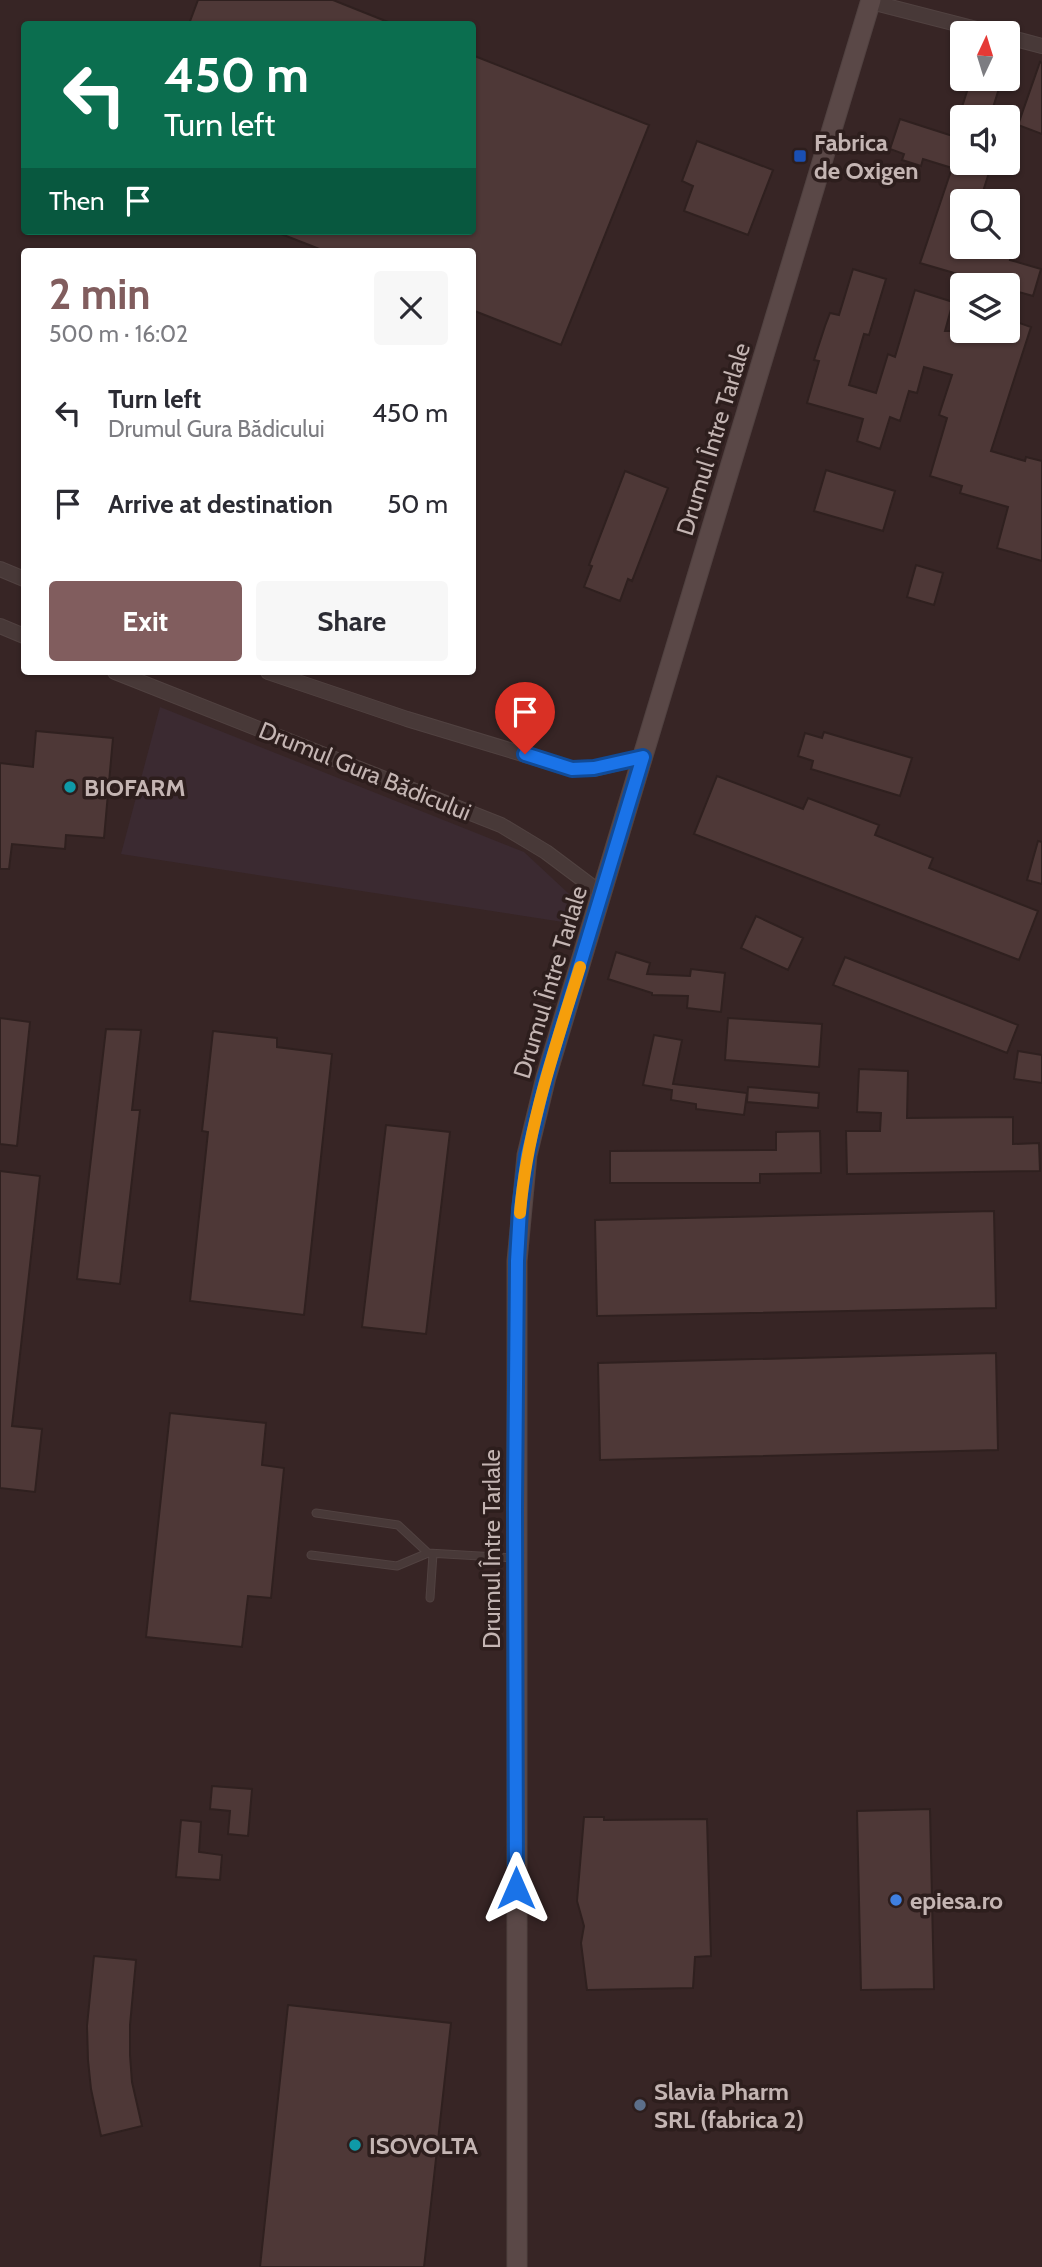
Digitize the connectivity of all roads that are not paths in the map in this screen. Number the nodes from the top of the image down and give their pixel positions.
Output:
1 (871, 1) edge
2 (950, 22) edge
3 (1020, 40) edge
4 (1042, 46) edge
5 (0, 569) edge
6 (21, 578) edge
7 (0, 626) edge
8 (21, 635) edge
9 (123, 675) edge
10 (277, 675) edge
11 (643, 757) junction
12 (602, 894) junction
13 (316, 1513) dead end
14 (430, 1553) junction
15 (311, 1555) dead end
16 (515, 1558) junction
17 (430, 1598) dead end
18 (517, 2267) edge

1 - 2 street
1 - 11 main road, Drumul Între Tarlale
3 - 4 street
5 - 6 street
7 - 8 street
9 - 12 street, Drumul Gura Bădicului
10 - 11 street
11 - 12 main road, Drumul Între Tarlale
12 - 16 main road, Drumul Între Tarlale
13 - 14 lane
14 - 15 lane
14 - 16 lane
14 - 17 lane
16 - 18 main road, Drumul Între Tarlale

